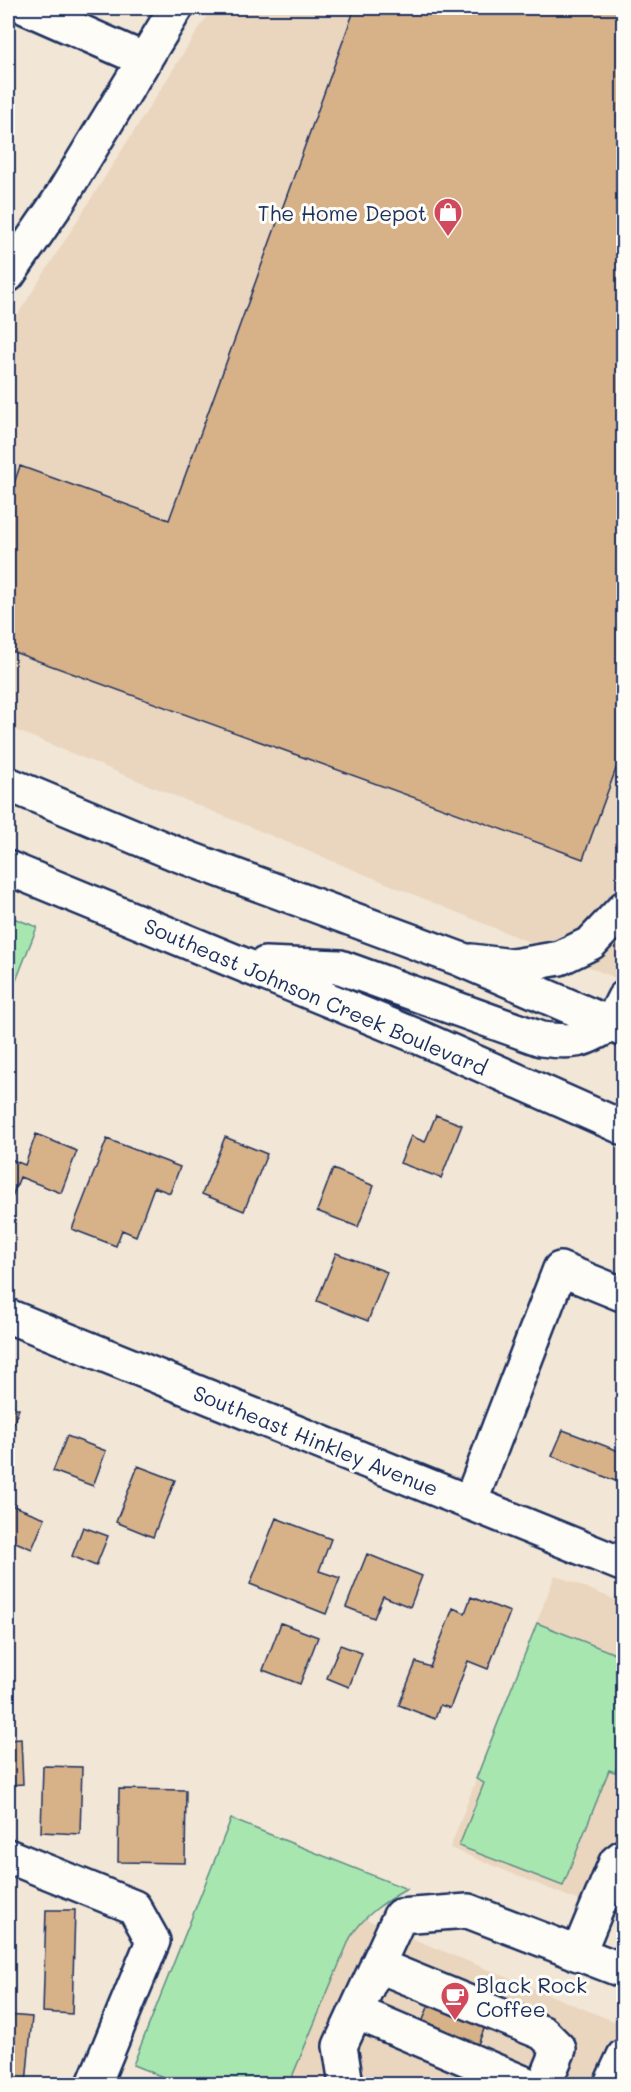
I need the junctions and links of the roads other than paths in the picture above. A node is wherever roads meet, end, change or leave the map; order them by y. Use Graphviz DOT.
graph roads {
  1 [pos="27,8"];
  2 [pos="176,8"];
  3 [pos="145,60"];
  4 [pos="8,275"];
  5 [pos="8,784"];
  6 [pos="8,868"];
  7 [pos="624,908"];
  8 [pos="460,959"];
  9 [pos="242,963"];
  10 [pos="619,1018"];
  11 [pos="624,1128"];
  12 [pos="624,1295"];
  13 [pos="8,1316"];
  14 [pos="470,1503"];
  15 [pos="624,1565"];
  16 [pos="8,1856"];
  17 [pos="624,1856"];
  18 [pos="578,1954"];
  19 [pos="377,1965"];
  20 [pos="624,1971"];
  21 [pos="356,2012"];
  22 [pos="624,2056"];
  23 [pos="94,2085"];
  24 [pos="346,2085"];
  25 [pos="526,2085"];
  26 [pos="541,2085"];
  27 [pos="611,2085"];
  1 -- 3 [label="main road"];
  2 -- 3 [label="main road"];
  3 -- 4 [label="main road"];
  5 -- 8 [label="main road"];
  6 -- 9 [label="main road, Southeast Johnson Creek Boulevard"];
  7 -- 8 [label="main road"];
  8 -- 10 [label="main road"];
  9 -- 10 [label="main road"];
  9 -- 11 [label="main road, Southeast Johnson Creek Boulevard"];
  12 -- 14 [label="main road"];
  13 -- 14 [label="main road, Southeast Hinkley Avenue"];
  14 -- 15 [label="main road, Southeast Hinkley Avenue"];
  16 -- 23 [label="main road"];
  17 -- 18 [label="main road"];
  18 -- 19 [label="main road"];
  18 -- 20 [label="main road"];
  19 -- 21 [label="main road"];
  19 -- 26 [label="main road"];
  21 -- 24 [label="main road"];
  21 -- 25 [label="main road"];
  22 -- 27 [label="main road"];
}
